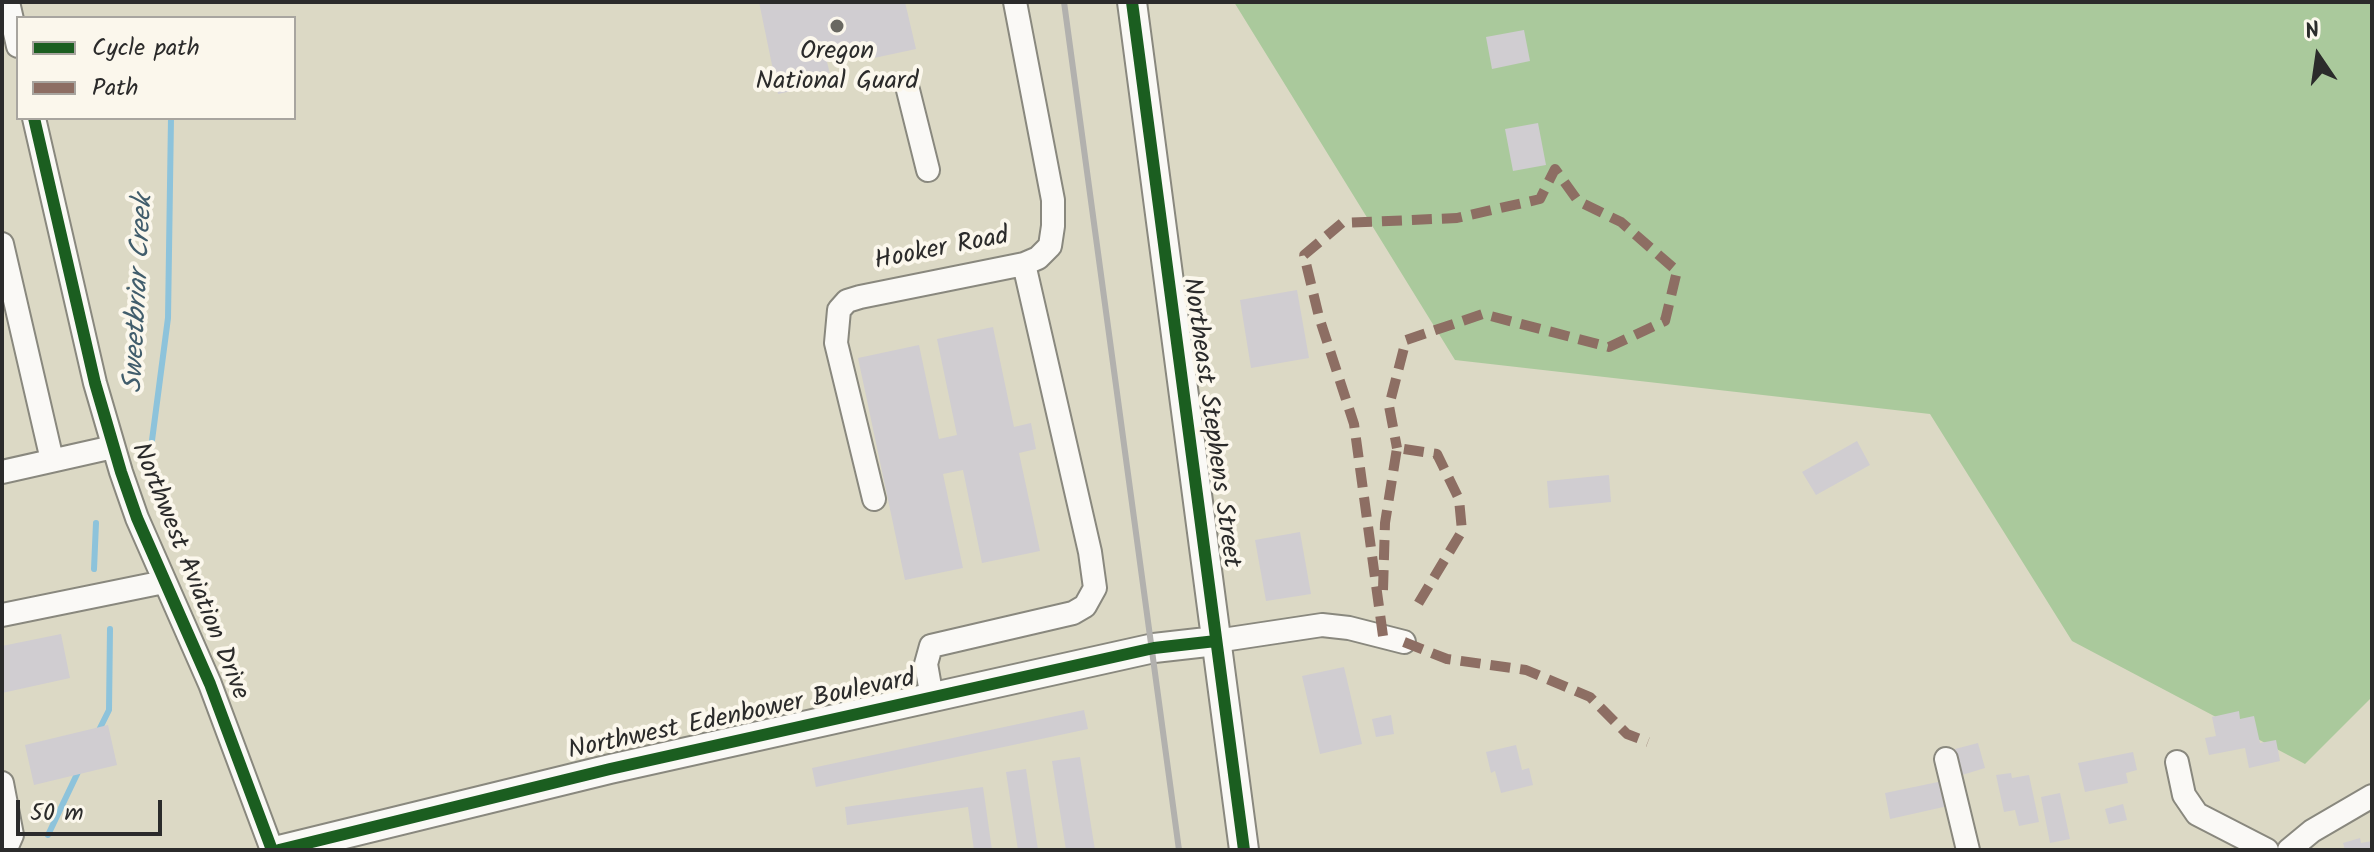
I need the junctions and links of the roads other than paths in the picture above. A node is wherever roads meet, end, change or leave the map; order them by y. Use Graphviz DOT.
graph roads {
  1 [pos="8,2"];
  2 [pos="1015,2"];
  3 [pos="1132,2"];
  4 [pos="16,37"];
  5 [pos="908,90"];
  6 [pos="34,120"];
  7 [pos="928,170"];
  8 [pos="2,244"];
  9 [pos="1024,264"];
  10 [pos="113,447"];
  11 [pos="52,460"];
  12 [pos="2,472"];
  13 [pos="874,499"];
  14 [pos="164,582"];
  15 [pos="2,615"];
  16 [pos="1216,641"];
  17 [pos="1404,642"];
  18 [pos="932,698"];
  19 [pos="1946,759"];
  20 [pos="2177,762"];
  21 [pos="2,783"];
  22 [pos="2372,796"];
  23 [pos="2,847"];
  24 [pos="272,850"];
  25 [pos="279,850"];
  26 [pos="1244,850"];
  27 [pos="1968,850"];
  28 [pos="2267,850"];
  29 [pos="2289,850"];
  1 -- 4 [label="street"];
  2 -- 9 [label="street, Hooker Road"];
  3 -- 16 [label="main road, Northeast Stephens Street"];
  5 -- 7 [label="street"];
  6 -- 10 [label="street, Northwest Aviation Drive"];
  8 -- 11 [label="street"];
  9 -- 13 [label="street, Hooker Road"];
  9 -- 18 [label="street"];
  10 -- 11 [label="street"];
  10 -- 14 [label="street, Northwest Aviation Drive"];
  11 -- 12 [label="street"];
  14 -- 15 [label="street"];
  14 -- 24 [label="street, Northwest Aviation Drive"];
  16 -- 17 [label="street"];
  16 -- 18 [label="main road, Northwest Edenbower Boulevard"];
  16 -- 26 [label="main road, Northeast Stephens Street"];
  18 -- 25 [label="main road, Northwest Edenbower Boulevard"];
  19 -- 27 [label="street"];
  20 -- 28 [label="street"];
  21 -- 23 [label="street"];
  22 -- 29 [label="street"];
}
